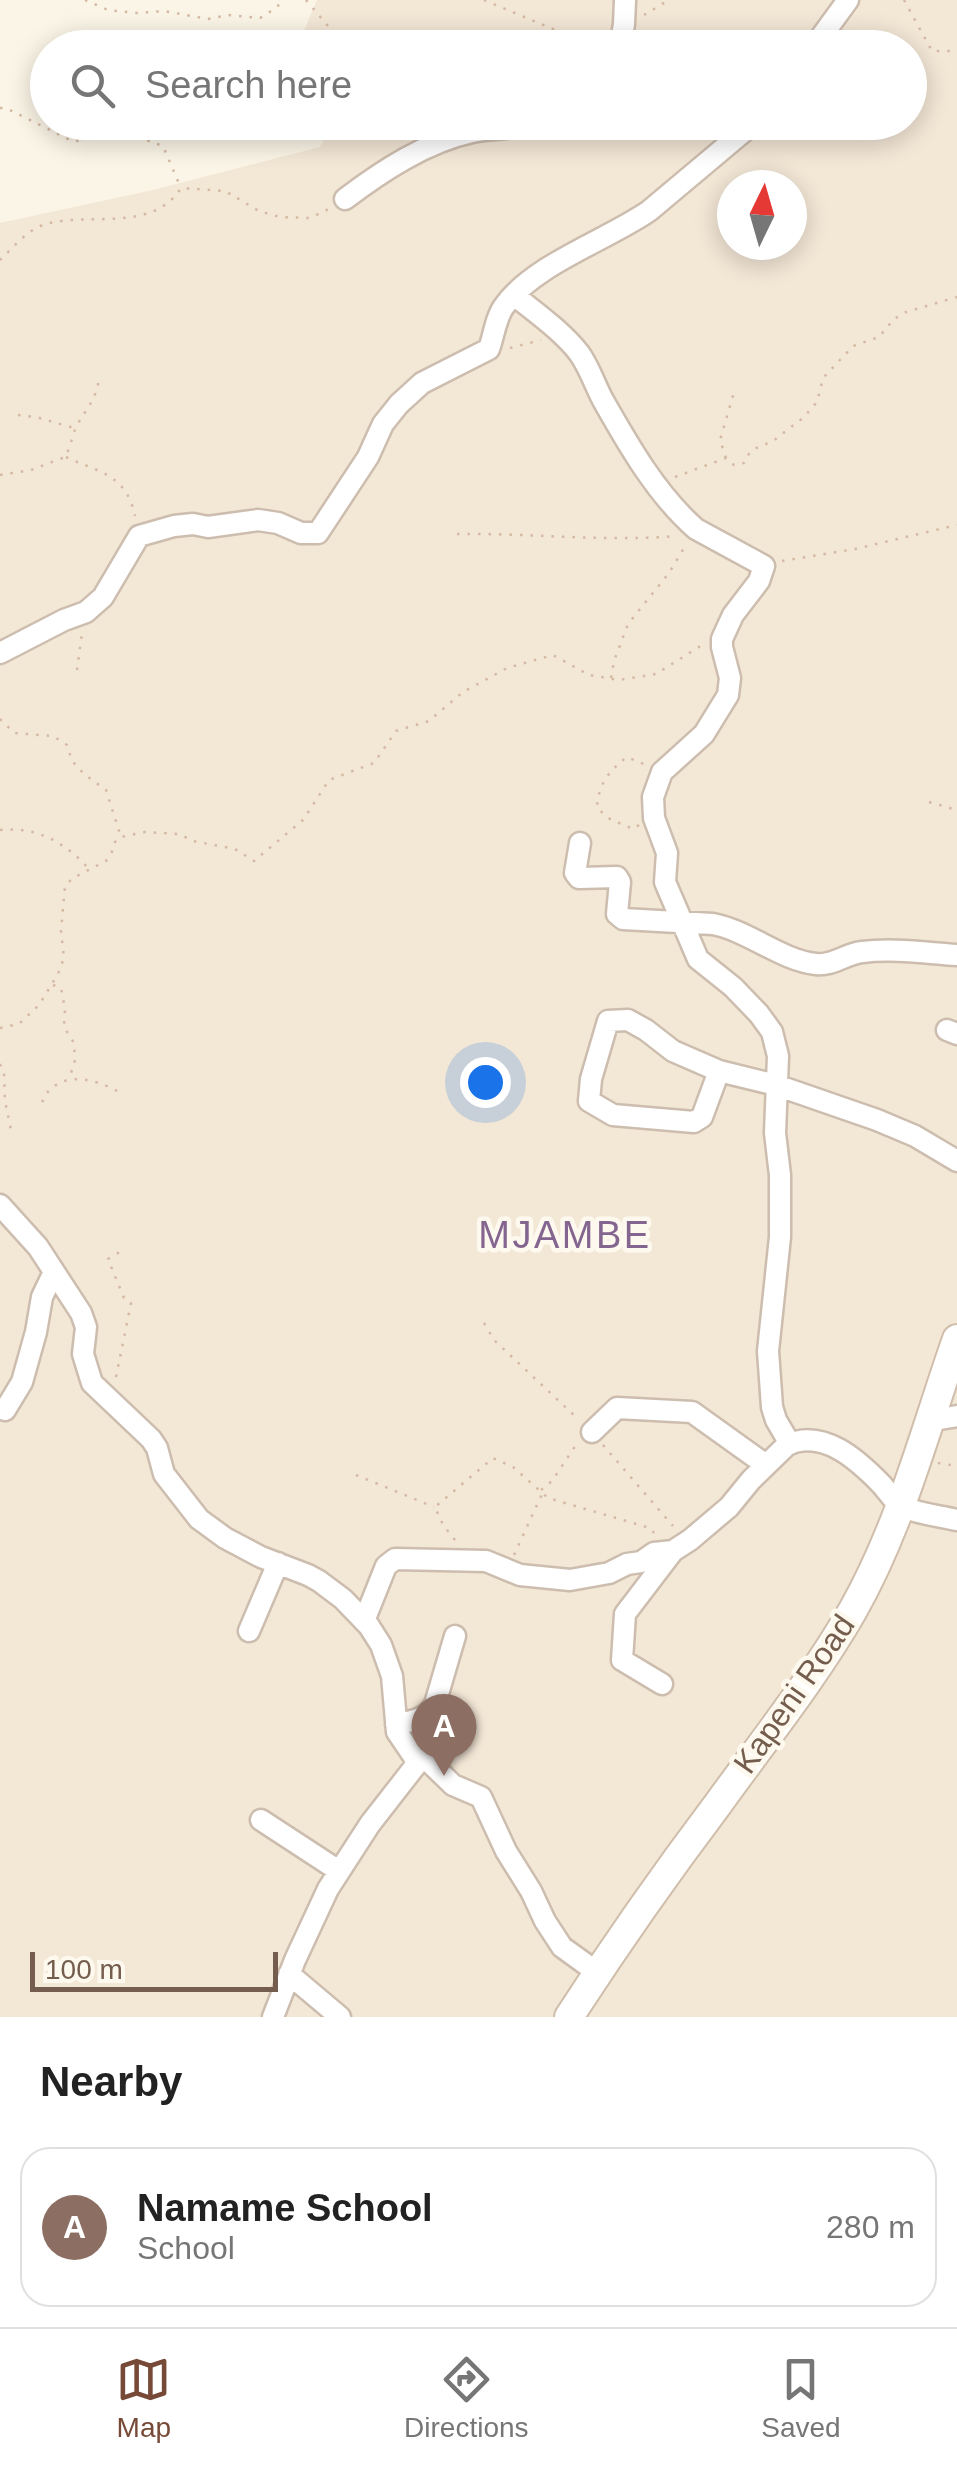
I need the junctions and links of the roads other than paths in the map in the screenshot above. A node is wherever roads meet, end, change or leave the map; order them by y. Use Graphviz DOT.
graph roads {
  1 [pos="626,0"];
  2 [pos="848,0"];
  3 [pos="622,30"];
  4 [pos="826,30"];
  5 [pos="447,140"];
  6 [pos="734,140"];
  7 [pos="345,199"];
  8 [pos="514,295"];
  9 [pos="2,648"];
  10 [pos="580,843"];
  11 [pos="682,924"];
  12 [pos="957,955"];
  13 [pos="719,1071"];
  14 [pos="776,1085"];
  15 [pos="957,1161"];
  16 [pos="0,1205"];
  17 [pos="54,1272"];
  18 [pos="957,1339"];
  19 [pos="5,1410"];
  20 [pos="957,1416"];
  21 [pos="928,1421"];
  22 [pos="590,1430"];
  23 [pos="790,1444"];
  24 [pos="766,1465"];
  25 [pos="900,1506"];
  26 [pos="957,1520"];
  27 [pos="681,1546"];
  28 [pos="278,1563"];
  29 [pos="364,1620"];
  30 [pos="248,1631"];
  31 [pos="455,1636"];
  32 [pos="662,1684"];
  33 [pos="396,1724"];
  34 [pos="408,1749"];
  35 [pos="261,1820"];
  36 [pos="339,1872"];
  37 [pos="598,1972"];
  38 [pos="289,1974"];
  39 [pos="272,2017"];
  40 [pos="340,2017"];
  41 [pos="570,2017"];
  1 -- 3 [label="street"];
  2 -- 4 [label="street"];
  5 -- 7 [label="street"];
  6 -- 8 [label="street"];
  8 -- 9 [label="street"];
  8 -- 11 [label="street"];
  10 -- 11 [label="street"];
  11 -- 12 [label="street"];
  11 -- 14 [label="street"];
  13 -- 13 [label="street"];
  13 -- 14 [label="street"];
  14 -- 15 [label="street"];
  14 -- 23 [label="street"];
  16 -- 17 [label="street"];
  17 -- 19 [label="street"];
  17 -- 28 [label="street"];
  18 -- 21 [label="main road, Kapeni Road"];
  20 -- 21 [label="street"];
  21 -- 25 [label="main road, Kapeni Road"];
  22 -- 24 [label="street"];
  23 -- 24 [label="street"];
  23 -- 25 [label="street"];
  24 -- 27 [label="street"];
  25 -- 26 [label="street"];
  25 -- 37 [label="main road, Kapeni Road"];
  27 -- 29 [label="street"];
  27 -- 32 [label="street"];
  28 -- 29 [label="street"];
  28 -- 30 [label="street"];
  29 -- 33 [label="street"];
  31 -- 33 [label="street"];
  33 -- 34 [label="street"];
  34 -- 36 [label="street"];
  34 -- 37 [label="street"];
  35 -- 36 [label="street"];
  36 -- 38 [label="street"];
  37 -- 41 [label="main road, Kapeni Road"];
  38 -- 39 [label="street"];
  38 -- 40 [label="street"];
}
